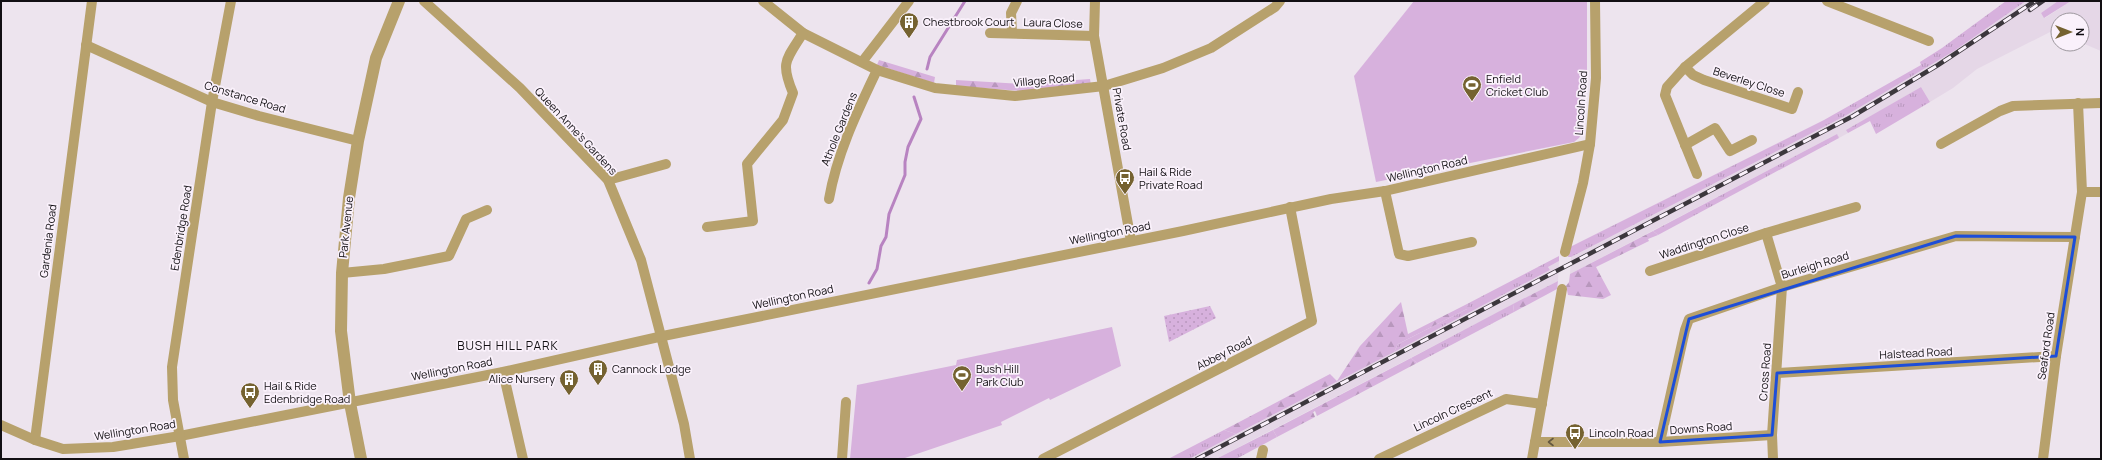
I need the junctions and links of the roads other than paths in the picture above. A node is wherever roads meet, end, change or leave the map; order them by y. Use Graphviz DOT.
graph roads {
  1 [pos="92,1"];
  2 [pos="231,1"];
  3 [pos="399,1"];
  4 [pos="424,1"];
  5 [pos="763,1"];
  6 [pos="908,1"];
  7 [pos="1017,1"];
  8 [pos="1095,1"];
  9 [pos="1280,1"];
  10 [pos="1596,1"];
  11 [pos="1765,1"];
  12 [pos="1827,1"];
  13 [pos="803,33"];
  14 [pos="1012,33"];
  15 [pos="990,34"];
  16 [pos="1094,36"];
  17 [pos="1929,41"];
  18 [pos="86,45"];
  19 [pos="862,62"];
  20 [pos="1685,67"];
  21 [pos="876,70"];
  22 [pos="1104,86"];
  23 [pos="1798,92"];
  24 [pos="212,102"];
  25 [pos="2078,103"];
  26 [pos="2101,103"];
  27 [pos="1752,140"];
  28 [pos="358,141"];
  29 [pos="1590,144"];
  30 [pos="1941,144"];
  31 [pos="1686,145"];
  32 [pos="666,164"];
  33 [pos="1697,174"];
  34 [pos="608,180"];
  35 [pos="1385,191"];
  36 [pos="2082,192"];
  37 [pos="2101,192"];
  38 [pos="829,200"];
  39 [pos="1290,207"];
  40 [pos="1856,207"];
  41 [pos="488,210"];
  42 [pos="707,226"];
  43 [pos="1766,233"];
  44 [pos="2075,237"];
  45 [pos="1131,241"];
  46 [pos="1472,242"];
  47 [pos="1565,252"];
  48 [pos="1650,271"];
  49 [pos="342,273"];
  50 [pos="1782,287"];
  51 [pos="1562,289"];
  52 [pos="662,336"];
  53 [pos="2056,356"];
  54 [pos="503,372"];
  55 [pos="1777,373"];
  56 [pos="350,403"];
  57 [pos="1542,404"];
  58 [pos="843,407"];
  59 [pos="1,425"];
  60 [pos="1772,435"];
  61 [pos="180,436"];
  62 [pos="34,440"];
  63 [pos="1535,442"];
  64 [pos="1660,442"];
  65 [pos="184,459"];
  66 [pos="361,459"];
  67 [pos="523,459"];
  68 [pos="690,459"];
  69 [pos="842,459"];
  70 [pos="1044,459"];
  71 [pos="1379,459"];
  72 [pos="1532,459"];
  73 [pos="1773,459"];
  74 [pos="2043,459"];
  1 -- 18 [label="street, Gardenia Road"];
  2 -- 24 [label="street, Edenbridge Road"];
  3 -- 28 [label="street, Park Avenue"];
  4 -- 34 [label="street, Queen Anne's Gardens"];
  5 -- 13 [label="street, Village Road"];
  6 -- 19 [label="street"];
  7 -- 14 [label="street, Laura Close"];
  8 -- 16 [label="street, Private Road"];
  9 -- 22 [label="street, Village Road"];
  10 -- 29 [label="street, Lincoln Road"];
  11 -- 20 [label="street"];
  12 -- 17 [label="street"];
  13 -- 19 [label="street, Village Road"];
  13 -- 42 [label="street"];
  14 -- 15 [label="street, Laura Close"];
  14 -- 16 [label="street, Laura Close"];
  16 -- 22 [label="street, Private Road"];
  18 -- 24 [label="street, Constance Road"];
  18 -- 62 [label="street, Gardenia Road"];
  19 -- 21 [label="street, Village Road"];
  20 -- 23 [label="street, Beverley Close"];
  20 -- 31 [label="street"];
  21 -- 22 [label="street, Village Road"];
  21 -- 38 [label="street, Athole Gardens"];
  22 -- 45 [label="street, Private Road"];
  24 -- 28 [label="street, Constance Road"];
  24 -- 61 [label="street, Edenbridge Road"];
  25 -- 26 [label="street"];
  25 -- 30 [label="street"];
  25 -- 36 [label="street, Seaford Road"];
  27 -- 31 [label="street"];
  28 -- 49 [label="street, Park Avenue"];
  29 -- 35 [label="street, Wellington Road"];
  29 -- 47 [label="street, Lincoln Road"];
  31 -- 33 [label="street"];
  32 -- 34 [label="street"];
  34 -- 52 [label="street, Queen Anne's Gardens"];
  35 -- 39 [label="street, Wellington Road"];
  35 -- 46 [label="street"];
  36 -- 37 [label="street"];
  36 -- 44 [label="street, Seaford Road"];
  39 -- 45 [label="street, Wellington Road"];
  39 -- 70 [label="street, Abbey Road"];
  40 -- 43 [label="street, Waddington Close"];
  41 -- 49 [label="street"];
  43 -- 48 [label="street, Waddington Close"];
  43 -- 50 [label="street, Waddington Close"];
  44 -- 50 [label="street, Burleigh Road"];
  44 -- 53 [label="street, Seaford Road"];
  45 -- 52 [label="street, Wellington Road"];
  49 -- 56 [label="street, Park Avenue"];
  50 -- 55 [label="street, Cross Road"];
  50 -- 64 [label="street, Burleigh Road"];
  51 -- 57 [label="street"];
  52 -- 54 [label="street, Wellington Road"];
  52 -- 68 [label="street, Queen Anne's Gardens"];
  53 -- 55 [label="street, Halstead Road"];
  53 -- 74 [label="street, Seaford Road"];
  54 -- 56 [label="street, Wellington Road"];
  54 -- 67 [label="street"];
  55 -- 60 [label="street, Cross Road"];
  56 -- 61 [label="street, Wellington Road"];
  56 -- 66 [label="street, Park Avenue"];
  57 -- 63 [label="street"];
  57 -- 71 [label="street, Lincoln Crescent"];
  58 -- 69 [label="street"];
  59 -- 62 [label="street, Wellington Road"];
  60 -- 64 [label="street, Downs Road"];
  60 -- 73 [label="street, Cross Road"];
  61 -- 62 [label="street, Wellington Road"];
  61 -- 65 [label="street, Edenbridge Road"];
  64 -- 63 [label="street, Downs Road, one-way"];
  63 -- 72 [label="street"];
}
